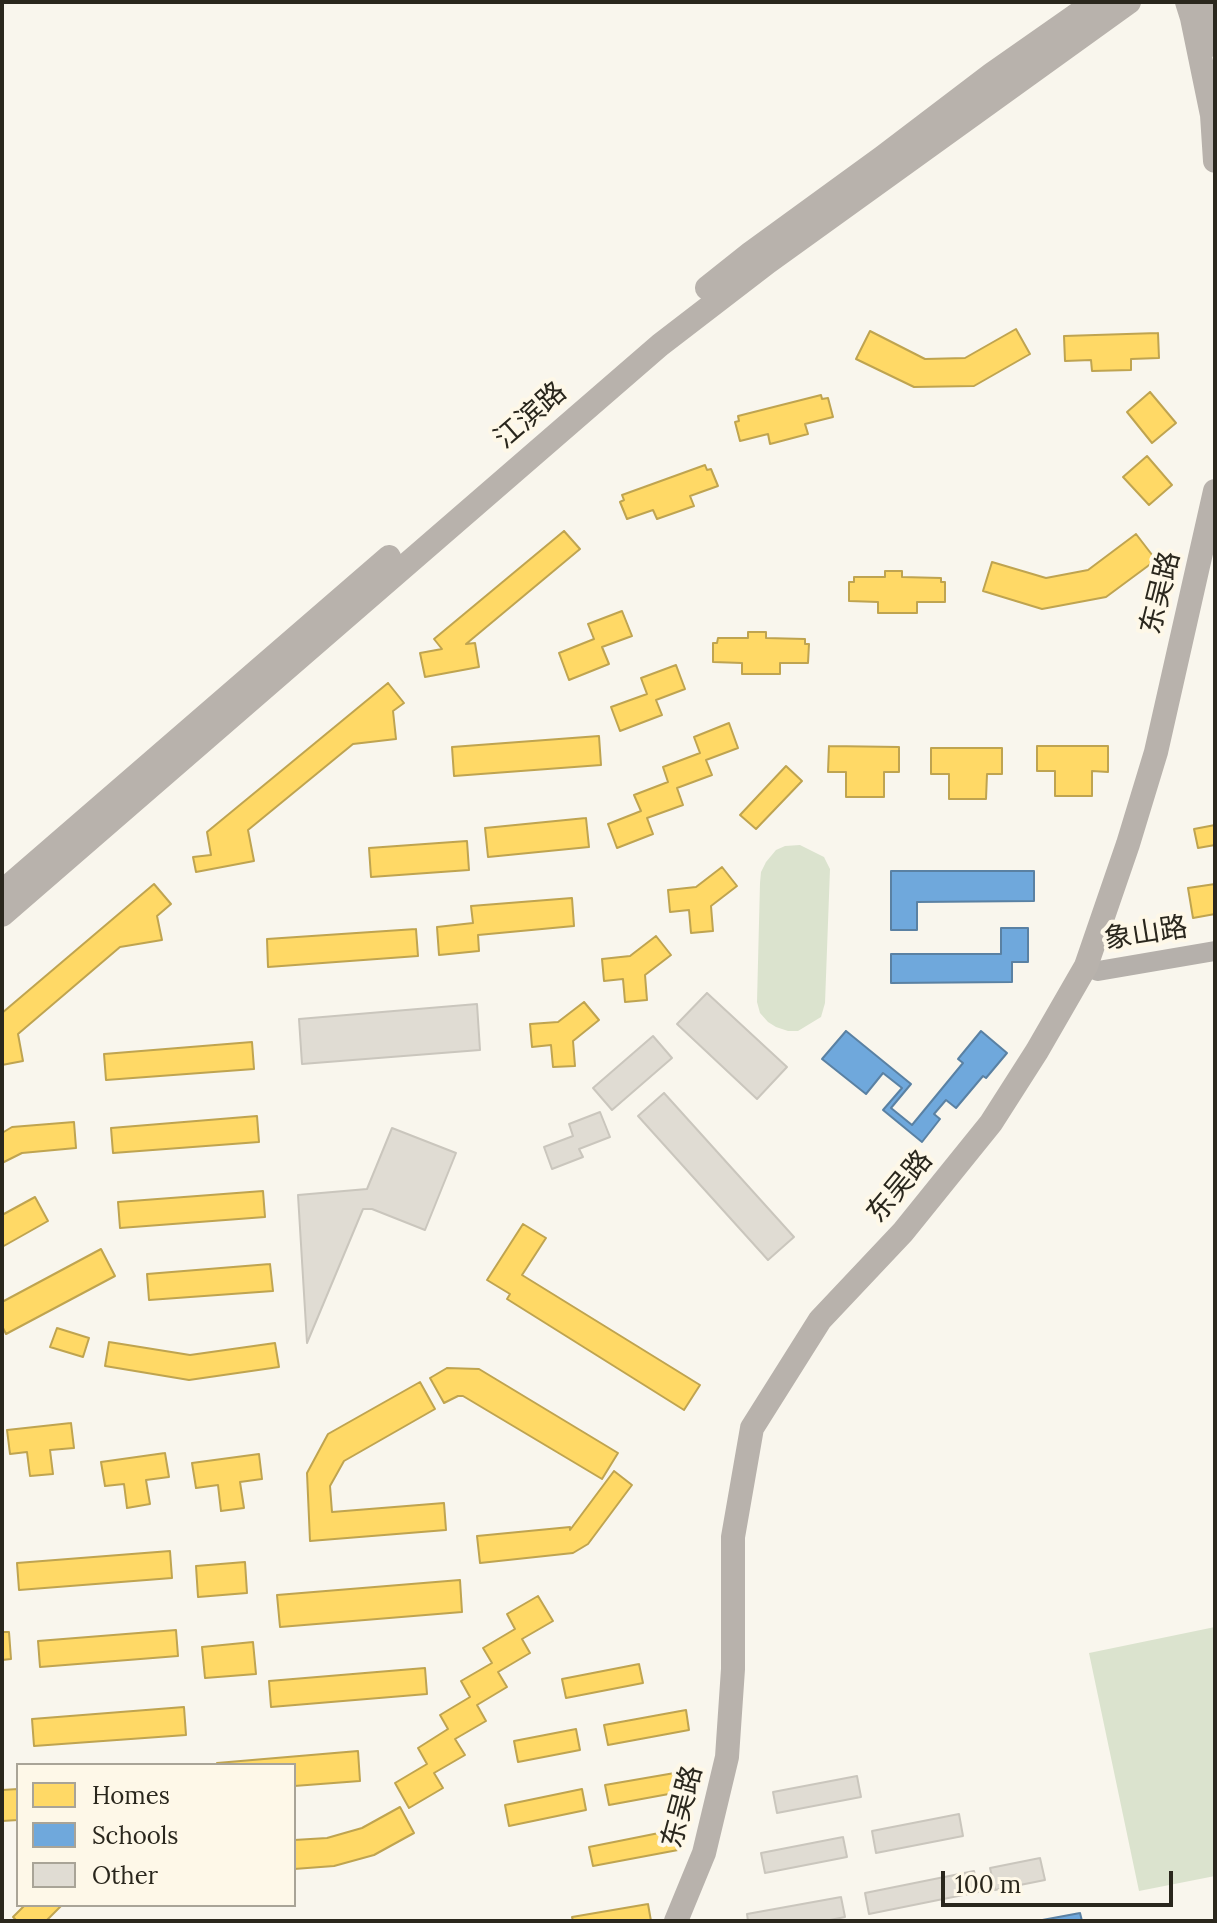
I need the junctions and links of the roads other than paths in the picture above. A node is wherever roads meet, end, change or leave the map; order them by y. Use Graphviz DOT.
graph roads {
  1 [pos="1095,2"];
  2 [pos="1129,2"];
  3 [pos="1187,2"];
  4 [pos="1204,2"];
  5 [pos="1215,45"];
  6 [pos="1215,161"];
  7 [pos="1215,491"];
  8 [pos="1215,553"];
  9 [pos="2,892"];
  10 [pos="2,915"];
  11 [pos="1215,951"];
  12 [pos="1092,969"];
  13 [pos="676,1921"];
  14 [pos="693,1921"];
  1 -- 9 [label="main road, 江滨路"];
  2 -- 10 [label="main road, 江滨路"];
  3 -- 6 [label="main road"];
  4 -- 5 [label="main road"];
  7 -- 12 [label="main road, 东吴路"];
  8 -- 12 [label="main road, 东吴路"];
  11 -- 12 [label="street, 象山路"];
  12 -- 13 [label="main road, 东吴路"];
  12 -- 14 [label="main road, 东吴路"];
}
